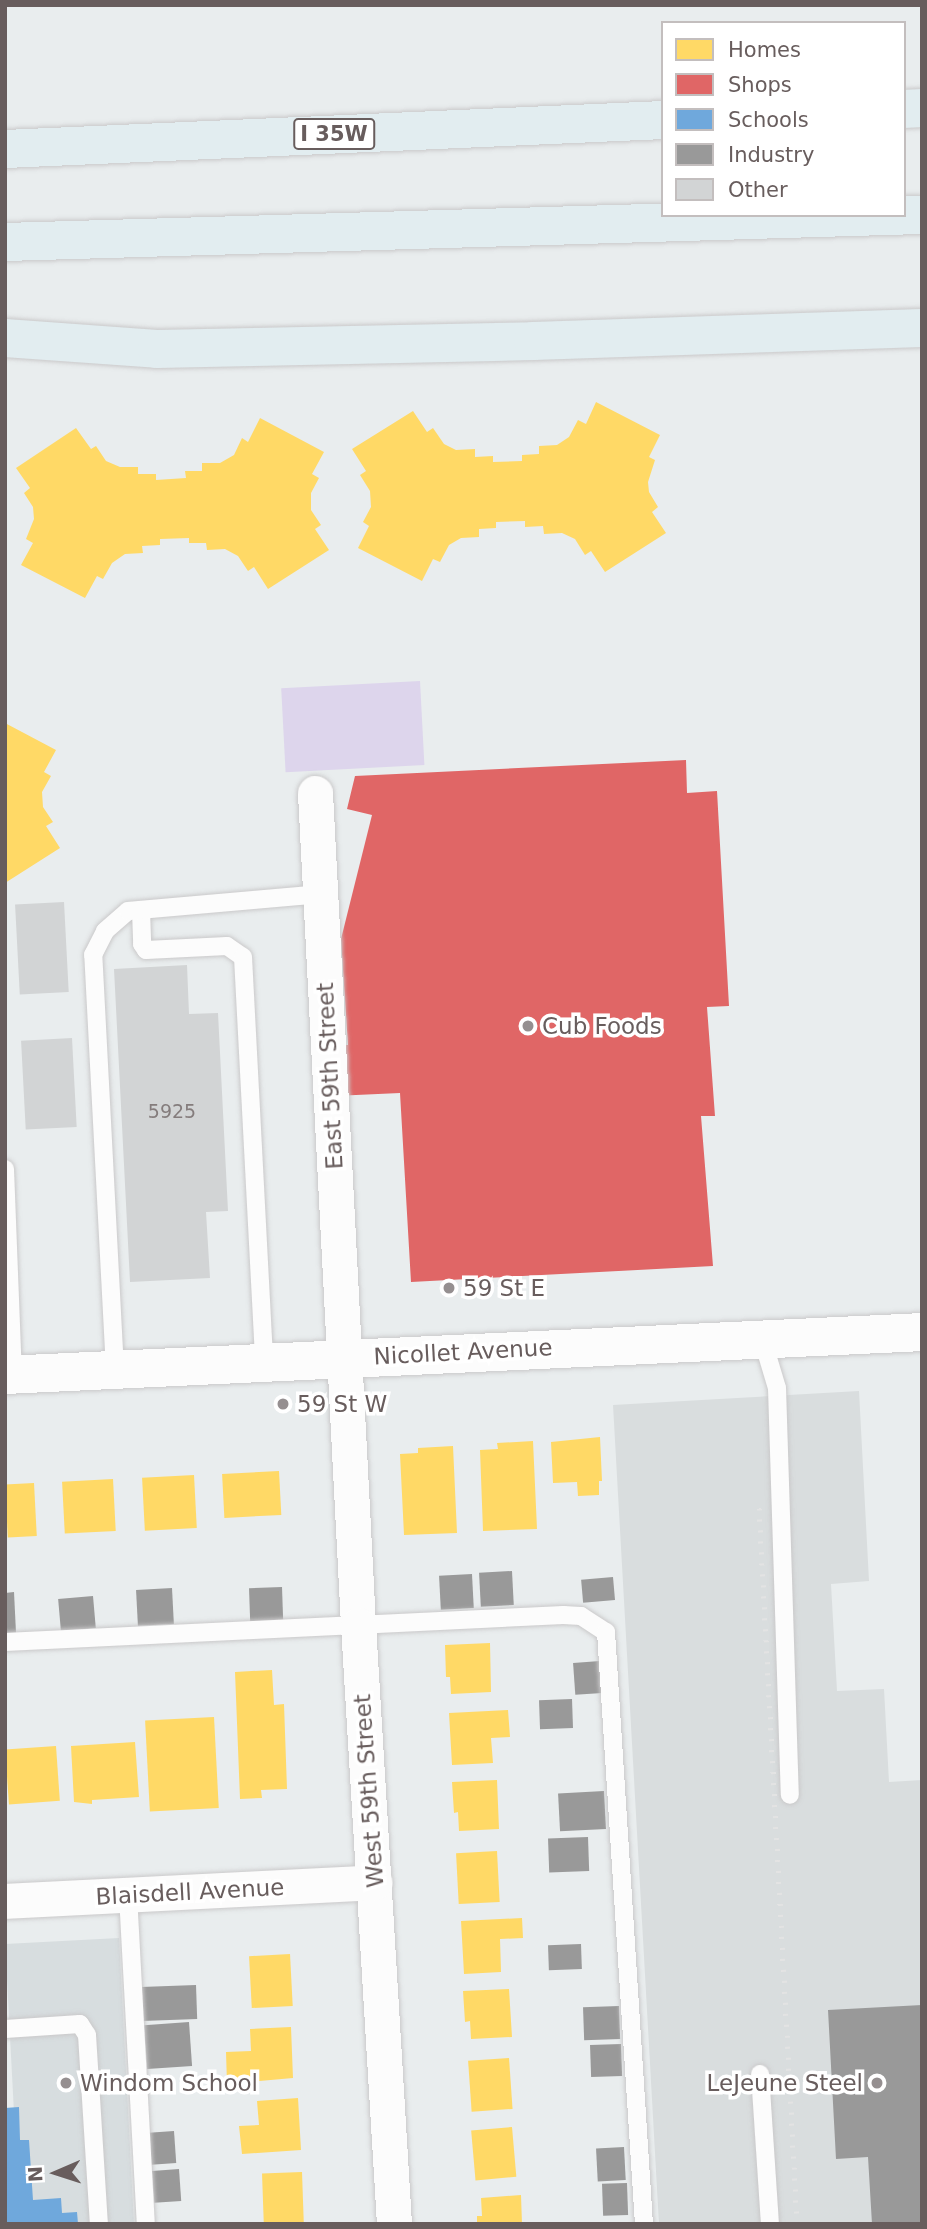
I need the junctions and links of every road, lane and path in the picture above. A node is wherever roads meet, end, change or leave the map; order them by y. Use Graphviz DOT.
graph roads {
  1 [pos="661,120"];
  2 [pos="5,149"];
  3 [pos="854,217"];
  4 [pos="5,242"];
  5 [pos="922,328"];
  6 [pos="5,338"];
  7 [pos="315,793"];
  8 [pos="321,894"];
  9 [pos="141,910"];
  10 [pos="5,1169"];
  11 [pos="922,1332"];
  12 [pos="762,1338"];
  13 [pos="344,1358"];
  14 [pos="264,1364"];
  15 [pos="115,1370"];
  16 [pos="9,1375"];
  17 [pos="358,1625"];
  18 [pos="5,1642"];
  19 [pos="790,1795"];
  20 [pos="375,1882"];
  21 [pos="128,1895"];
  22 [pos="5,1901"];
  23 [pos="5,2029"];
  24 [pos="760,2074"];
  25 [pos="99,2224"];
  26 [pos="146,2224"];
  27 [pos="394,2224"];
  28 [pos="643,2224"];
  29 [pos="770,2224"];
  1 -- 2 [label="highway, I 35W"];
  3 -- 4 [label="highway"];
  5 -- 6 [label="highway"];
  7 -- 8 [label="street, East 59th Street"];
  8 -- 9 [label="lane"];
  8 -- 13 [label="street, East 59th Street"];
  9 -- 14 [label="lane"];
  9 -- 15 [label="lane"];
  10 -- 16 [label="lane"];
  11 -- 12 [label="main road, Nicollet Avenue"];
  12 -- 13 [label="main road, Nicollet Avenue"];
  12 -- 19 [label="lane"];
  13 -- 14 [label="main road, Nicollet Avenue"];
  13 -- 17 [label="street, West 59th Street"];
  14 -- 15 [label="main road, Nicollet Avenue"];
  15 -- 16 [label="main road, Nicollet Avenue"];
  17 -- 18 [label="lane"];
  17 -- 20 [label="street, West 59th Street"];
  17 -- 28 [label="lane"];
  20 -- 21 [label="street, Blaisdell Avenue"];
  20 -- 27 [label="street, West 59th Street"];
  21 -- 22 [label="street, Blaisdell Avenue"];
  21 -- 26 [label="lane"];
  23 -- 25 [label="lane"];
  24 -- 29 [label="lane"];
}
